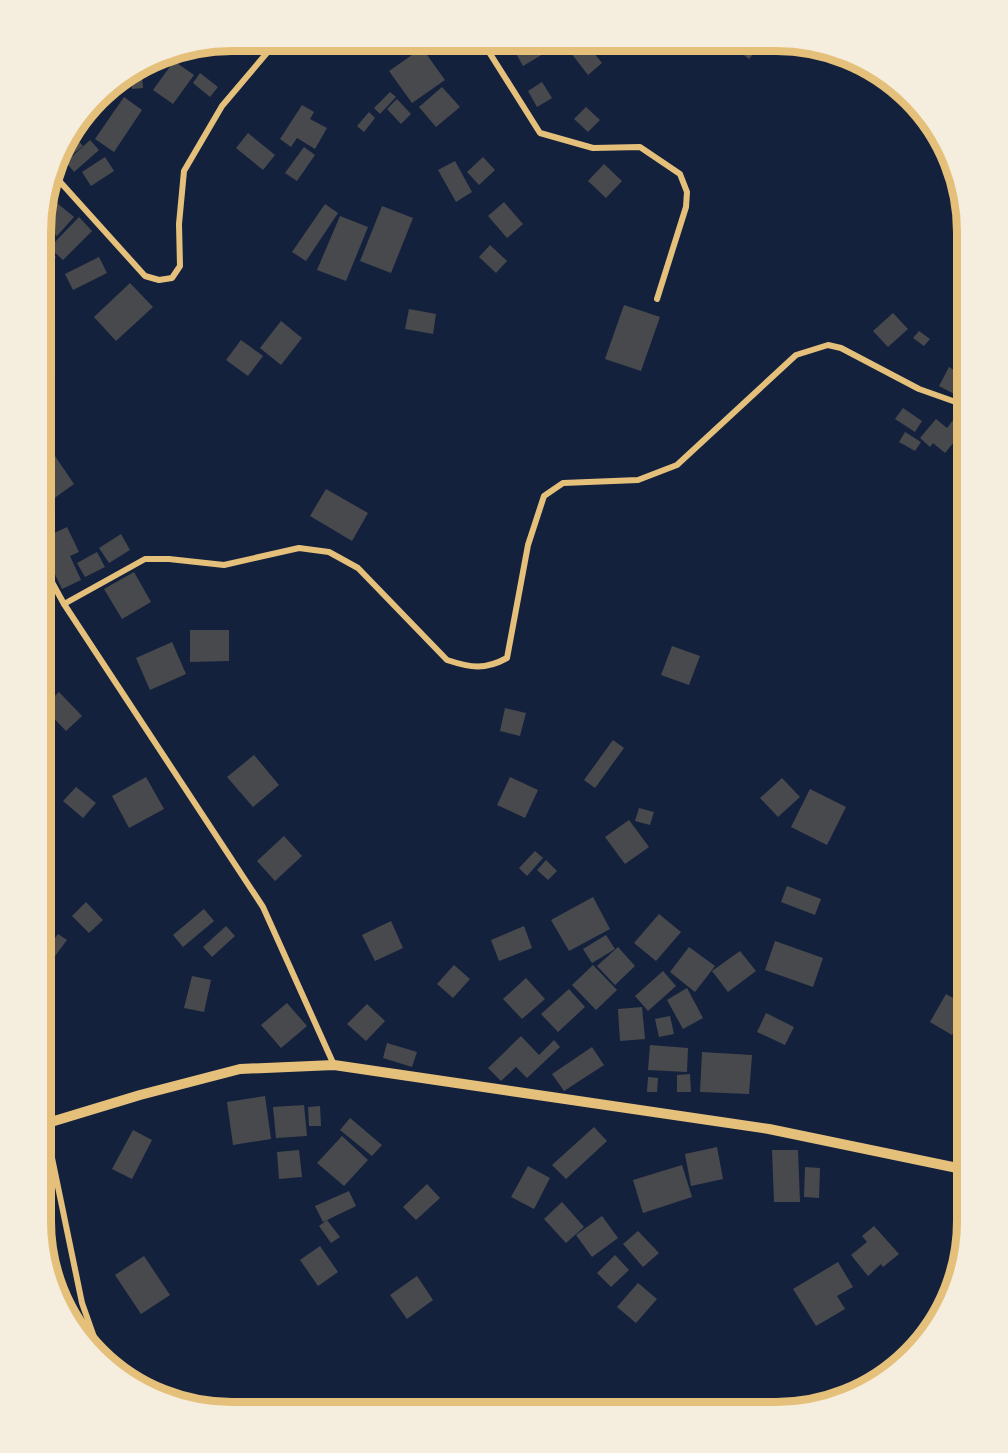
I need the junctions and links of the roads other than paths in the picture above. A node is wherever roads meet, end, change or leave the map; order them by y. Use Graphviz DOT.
graph roads {
  1 [pos="269,51"];
  2 [pos="488,51"];
  3 [pos="59,180"];
  4 [pos="657,299"];
  5 [pos="957,402"];
  6 [pos="51,580"];
  7 [pos="64,604"];
  8 [pos="334,1065"];
  9 [pos="51,1123"];
  10 [pos="51,1162"];
  11 [pos="957,1168"];
  12 [pos="94,1337"];
  1 -- 3 [label="street"];
  2 -- 4 [label="street"];
  5 -- 7 [label="street"];
  6 -- 7 [label="street"];
  7 -- 8 [label="street"];
  8 -- 9 [label="street"];
  8 -- 11 [label="street"];
  10 -- 12 [label="street"];
}
